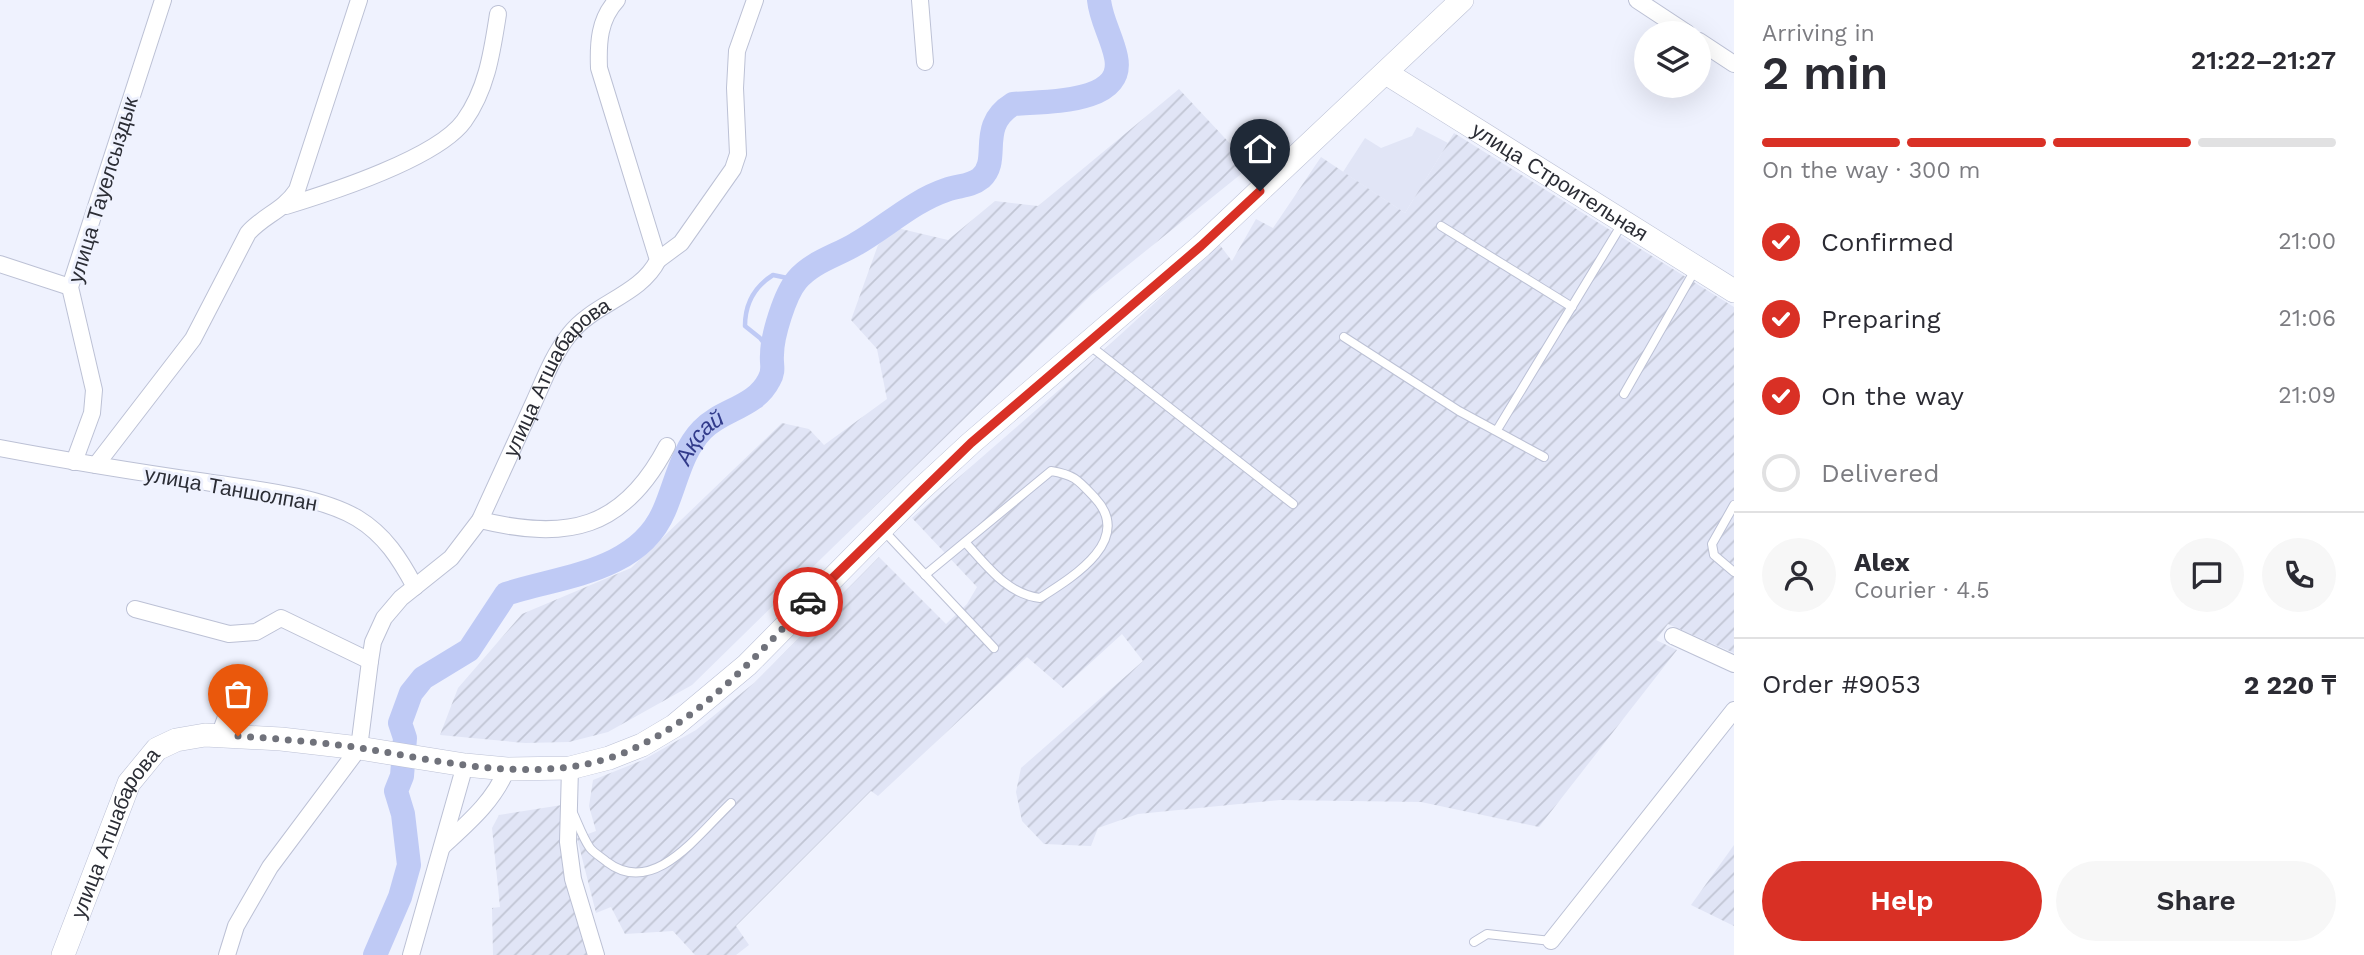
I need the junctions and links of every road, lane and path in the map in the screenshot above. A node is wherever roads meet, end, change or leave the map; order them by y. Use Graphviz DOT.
graph roads {
  1 [pos="163,0"];
  2 [pos="359,0"];
  3 [pos="617,0"];
  4 [pos="755,0"];
  5 [pos="920,0"];
  6 [pos="1462,0"];
  7 [pos="1637,0"];
  8 [pos="498,14"];
  9 [pos="1669,21"];
  10 [pos="1711,49"];
  11 [pos="925,62"];
  12 [pos="1734,64"];
  13 [pos="1386,74"];
  14 [pos="286,206"];
  15 [pos="1624,222"];
  16 [pos="1441,226"];
  17 [pos="658,260"];
  18 [pos="0,264"];
  19 [pos="1697,268"];
  20 [pos="70,287"];
  21 [pos="1734,291"];
  22 [pos="1572,307"];
  23 [pos="1344,337"];
  24 [pos="1087,343"];
  25 [pos="1624,394"];
  26 [pos="1497,430"];
  27 [pos="667,446"];
  28 [pos="0,448"];
  29 [pos="1544,457"];
  30 [pos="74,463"];
  31 [pos="96,465"];
  32 [pos="1293,504"];
  33 [pos="1734,505"];
  34 [pos="480,520"];
  35 [pos="882,529"];
  36 [pos="965,542"];
  37 [pos="1734,572"];
  38 [pos="925,575"];
  39 [pos="415,587"];
  40 [pos="135,609"];
  41 [pos="1673,636"];
  42 [pos="994,648"];
  43 [pos="370,661"];
  44 [pos="1734,664"];
  45 [pos="240,679"];
  46 [pos="1734,710"];
  47 [pos="219,736"];
  48 [pos="359,748"];
  49 [pos="465,765"];
  50 [pos="570,768"];
  51 [pos="507,769"];
  52 [pos="731,803"];
  53 [pos="570,808"];
  54 [pos="443,846"];
  55 [pos="1551,941"];
  56 [pos="1474,942"];
  57 [pos="63,955"];
  58 [pos="227,955"];
  59 [pos="411,955"];
  60 [pos="596,955"];
  1 -- 20 [label="street, улица Тауелсыздык"];
  2 -- 14 [label="street"];
  3 -- 17 [label="street"];
  4 -- 17 [label="street, улица Атшабарова"];
  5 -- 11 [label="street"];
  6 -- 13 [label="main road, улица Атшабарова"];
  7 -- 9 [label="street"];
  8 -- 14 [label="street"];
  10 -- 12 [label="street"];
  13 -- 15 [label="main road, улица Строительная"];
  13 -- 24 [label="main road, улица Атшабарова"];
  14 -- 31 [label="street"];
  15 -- 19 [label="main road, улица Строительная"];
  15 -- 22 [label="lane"];
  16 -- 22 [label="lane"];
  17 -- 34 [label="street, улица Атшабарова"];
  18 -- 20 [label="street"];
  19 -- 21 [label="main road, улица Строительная"];
  19 -- 25 [label="lane"];
  20 -- 30 [label="street, улица Тауелсыздык"];
  22 -- 26 [label="lane"];
  23 -- 26 [label="lane"];
  24 -- 32 [label="lane"];
  24 -- 35 [label="main road, улица Атшабарова"];
  26 -- 29 [label="lane"];
  27 -- 34 [label="street"];
  28 -- 30 [label="street, улица Таншолпан"];
  30 -- 31 [label="street, улица Таншолпан"];
  31 -- 39 [label="street, улица Таншолпан"];
  33 -- 37 [label="lane"];
  34 -- 39 [label="street, улица Атшабарова"];
  35 -- 38 [label="lane"];
  35 -- 50 [label="main road, улица Атшабарова"];
  36 -- 36 [label="lane"];
  36 -- 38 [label="lane"];
  38 -- 42 [label="lane"];
  39 -- 43 [label="street, улица Атшабарова"];
  40 -- 43 [label="street"];
  41 -- 44 [label="street"];
  43 -- 48 [label="street, улица Атшабарова"];
  45 -- 47 [label="street"];
  46 -- 55 [label="street"];
  47 -- 48 [label="main road, улица Атшабарова"];
  47 -- 57 [label="main road, улица Атшабарова"];
  48 -- 49 [label="main road, улица Атшабарова"];
  48 -- 58 [label="street"];
  49 -- 51 [label="main road, улица Атшабарова"];
  49 -- 54 [label="street"];
  50 -- 51 [label="main road, улица Атшабарова"];
  50 -- 53 [label="street"];
  51 -- 54 [label="street"];
  52 -- 53 [label="lane"];
  53 -- 60 [label="street"];
  54 -- 59 [label="street"];
  55 -- 56 [label="lane"];
}
